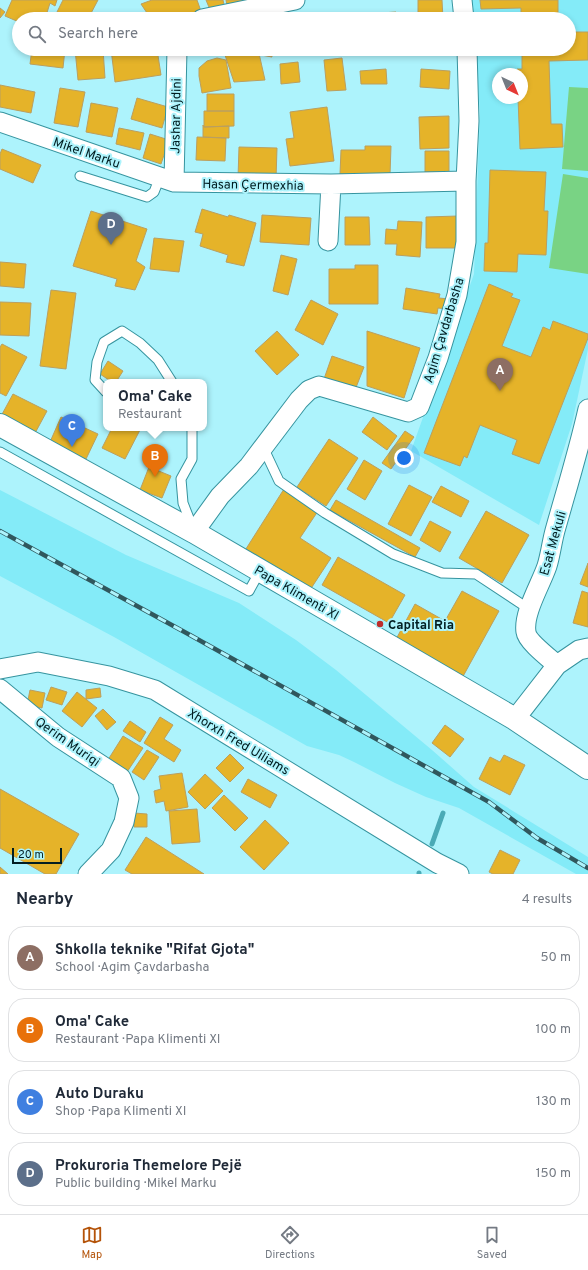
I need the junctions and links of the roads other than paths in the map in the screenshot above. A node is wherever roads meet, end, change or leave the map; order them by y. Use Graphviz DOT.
graph roads {
  1 [pos="295,0"];
  2 [pos="462,0"];
  3 [pos="236,12"];
  4 [pos="463,12"];
  5 [pos="176,56"];
  6 [pos="467,56"];
  7 [pos="0,122"];
  8 [pos="80,176"];
  9 [pos="167,180"];
  10 [pos="466,181"];
  11 [pos="331,184"];
  12 [pos="328,241"];
  13 [pos="170,379"];
  14 [pos="103,389"];
  15 [pos="588,409"];
  16 [pos="0,425"];
  17 [pos="192,431"];
  18 [pos="263,447"];
  19 [pos="0,452"];
  20 [pos="194,532"];
  21 [pos="260,571"];
  22 [pos="529,610"];
  23 [pos="588,648"];
  24 [pos="556,665"];
  25 [pos="0,669"];
  26 [pos="0,689"];
  27 [pos="515,720"];
  28 [pos="588,768"];
  29 [pos="91,873"];
  30 [pos="459,874"];
  1 -- 3 [label="street"];
  2 -- 4 [label="street"];
  5 -- 9 [label="street, Jashar Ajdini"];
  6 -- 10 [label="street, Agim Çavdarbasha"];
  7 -- 9 [label="street, Mikel Marku"];
  8 -- 9 [label="lane"];
  9 -- 11 [label="street, Hasan Çermexhia"];
  10 -- 11 [label="street, Hasan Çermexhia"];
  10 -- 18 [label="street, Agim Çavdarbasha"];
  11 -- 12 [label="street"];
  13 -- 14 [label="lane"];
  15 -- 22 [label="street, Esat Mekuli"];
  16 -- 20 [label="street, Papa Klimenti XI"];
  17 -- 20 [label="lane"];
  18 -- 20 [label="street, Agim Çavdarbasha"];
  18 -- 22 [label="lane"];
  19 -- 21 [label="lane"];
  20 -- 21 [label="street, Papa Klimenti XI"];
  21 -- 27 [label="street, Papa Klimenti XI"];
  22 -- 24 [label="street, Esat Mekuli"];
  23 -- 24 [label="street"];
  24 -- 27 [label="street"];
  25 -- 30 [label="street, Xhorxh Fred Uiliams"];
  26 -- 29 [label="street, Qerim Muriqi"];
  27 -- 28 [label="street, Papa Klimenti XI"];
}
